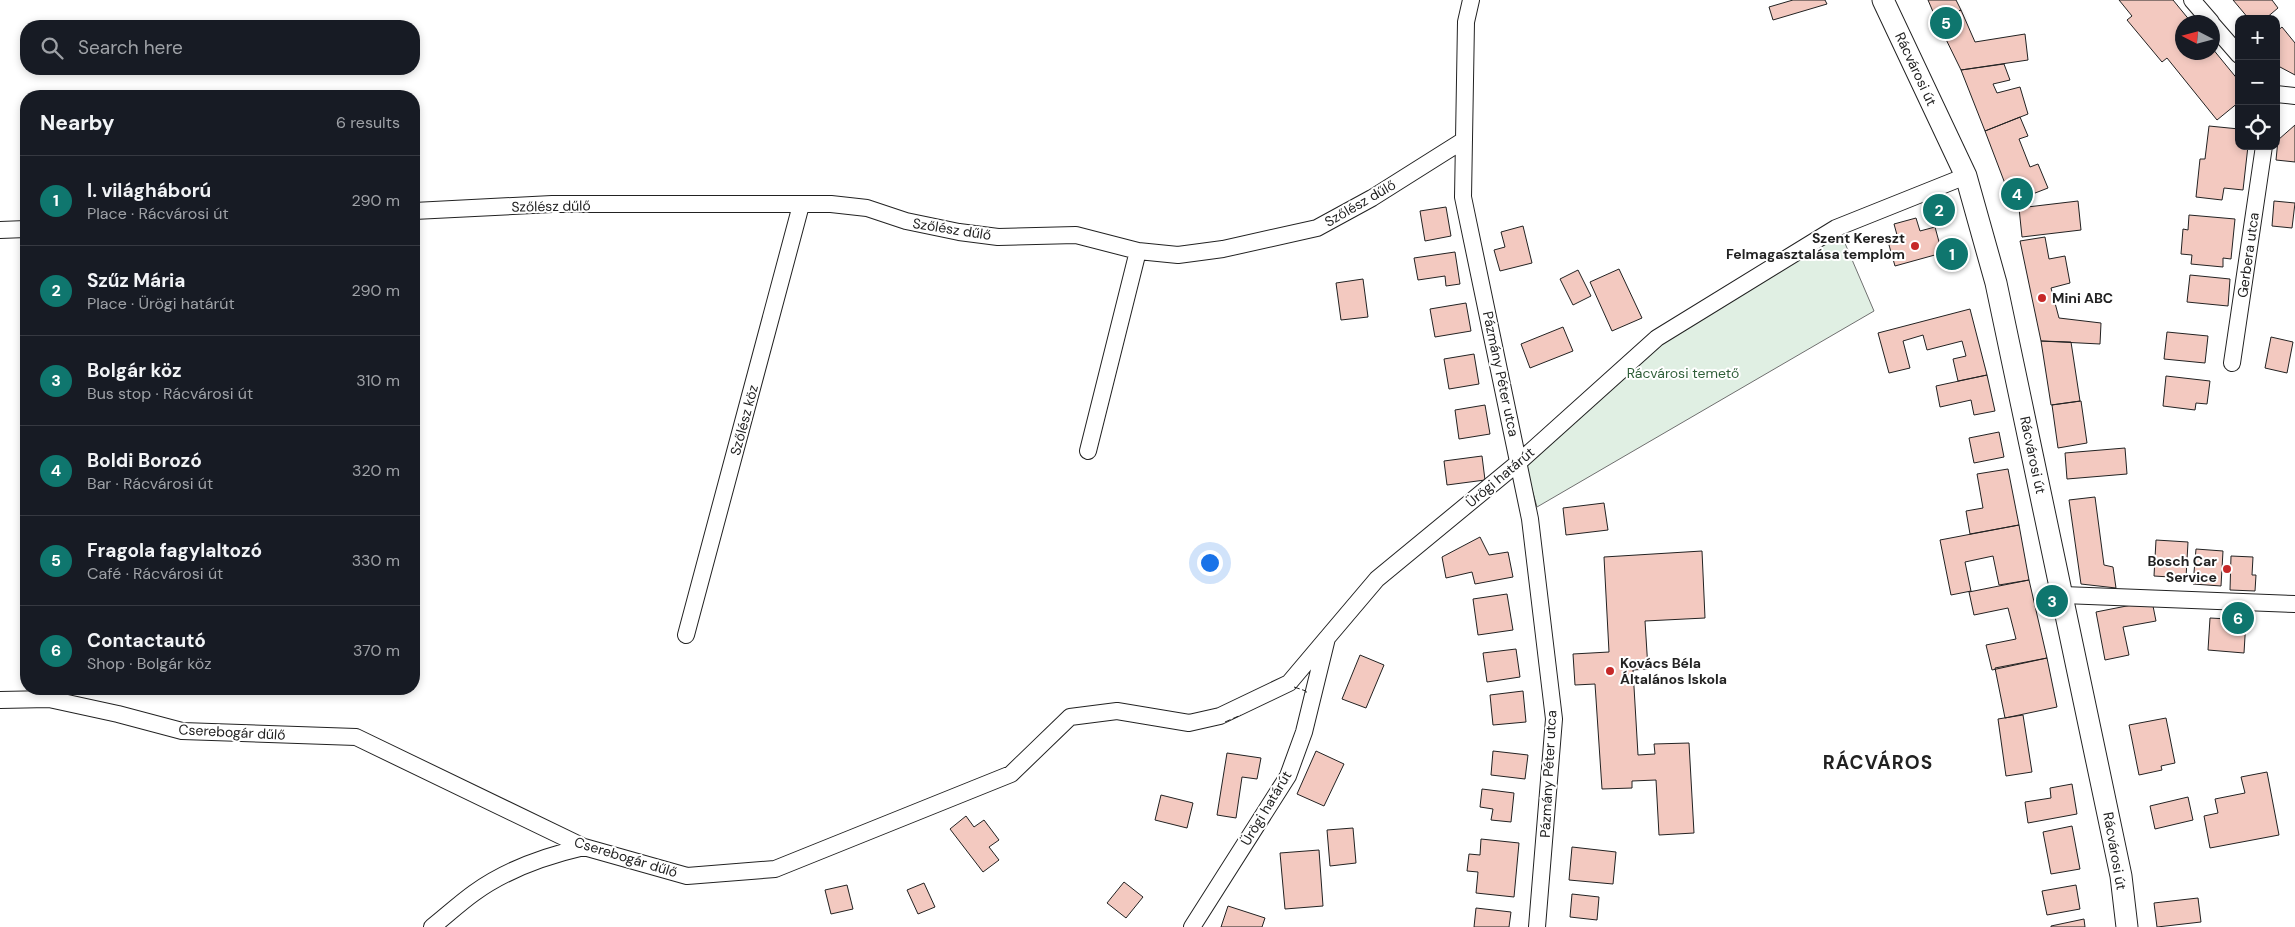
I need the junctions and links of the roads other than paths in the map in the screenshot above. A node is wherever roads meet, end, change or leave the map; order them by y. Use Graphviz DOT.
graph roads {
  1 [pos="1471,0"];
  2 [pos="1883,0"];
  3 [pos="2192,0"];
  4 [pos="2205,15"];
  5 [pos="2220,32"];
  6 [pos="2235,50"];
  7 [pos="2280,94"];
  8 [pos="2295,96"];
  9 [pos="1464,140"];
  10 [pos="2263,150"];
  11 [pos="1966,176"];
  12 [pos="801,205"];
  13 [pos="420,211"];
  14 [pos="20,229"];
  15 [pos="0,230"];
  16 [pos="1138,251"];
  17 [pos="2232,363"];
  18 [pos="1088,451"];
  19 [pos="1520,462"];
  20 [pos="2063,595"];
  21 [pos="2295,604"];
  22 [pos="686,635"];
  23 [pos="1327,638"];
  24 [pos="0,700"];
  25 [pos="584,847"];
  26 [pos="432,927"];
  27 [pos="1192,927"];
  28 [pos="1537,927"];
  29 [pos="2127,927"];
  1 -- 9 [label="street, Pázmány Péter utca"];
  2 -- 11 [label="street, Rácvárosi út"];
  3 -- 4 [label="street"];
  5 -- 6 [label="street"];
  7 -- 8 [label="street"];
  9 -- 16 [label="street, Szőlész dűlő"];
  9 -- 19 [label="street, Pázmány Péter utca"];
  10 -- 17 [label="street, Gerbera utca"];
  11 -- 19 [label="street, Ürögi határút"];
  11 -- 20 [label="street, Rácvárosi út"];
  12 -- 13 [label="street, Szőlész dűlő"];
  12 -- 16 [label="street, Szőlész dűlő"];
  12 -- 22 [label="street, Szőlész köz"];
  14 -- 15 [label="street"];
  16 -- 18 [label="street"];
  19 -- 23 [label="street, Ürögi határút"];
  19 -- 28 [label="street, Pázmány Péter utca"];
  20 -- 21 [label="street"];
  20 -- 29 [label="street, Rácvárosi út"];
  23 -- 25 [label="street, Cserebogár dűlő"];
  23 -- 27 [label="street, Ürögi határút"];
  24 -- 25 [label="street, Cserebogár dűlő"];
  25 -- 26 [label="street"];
}
